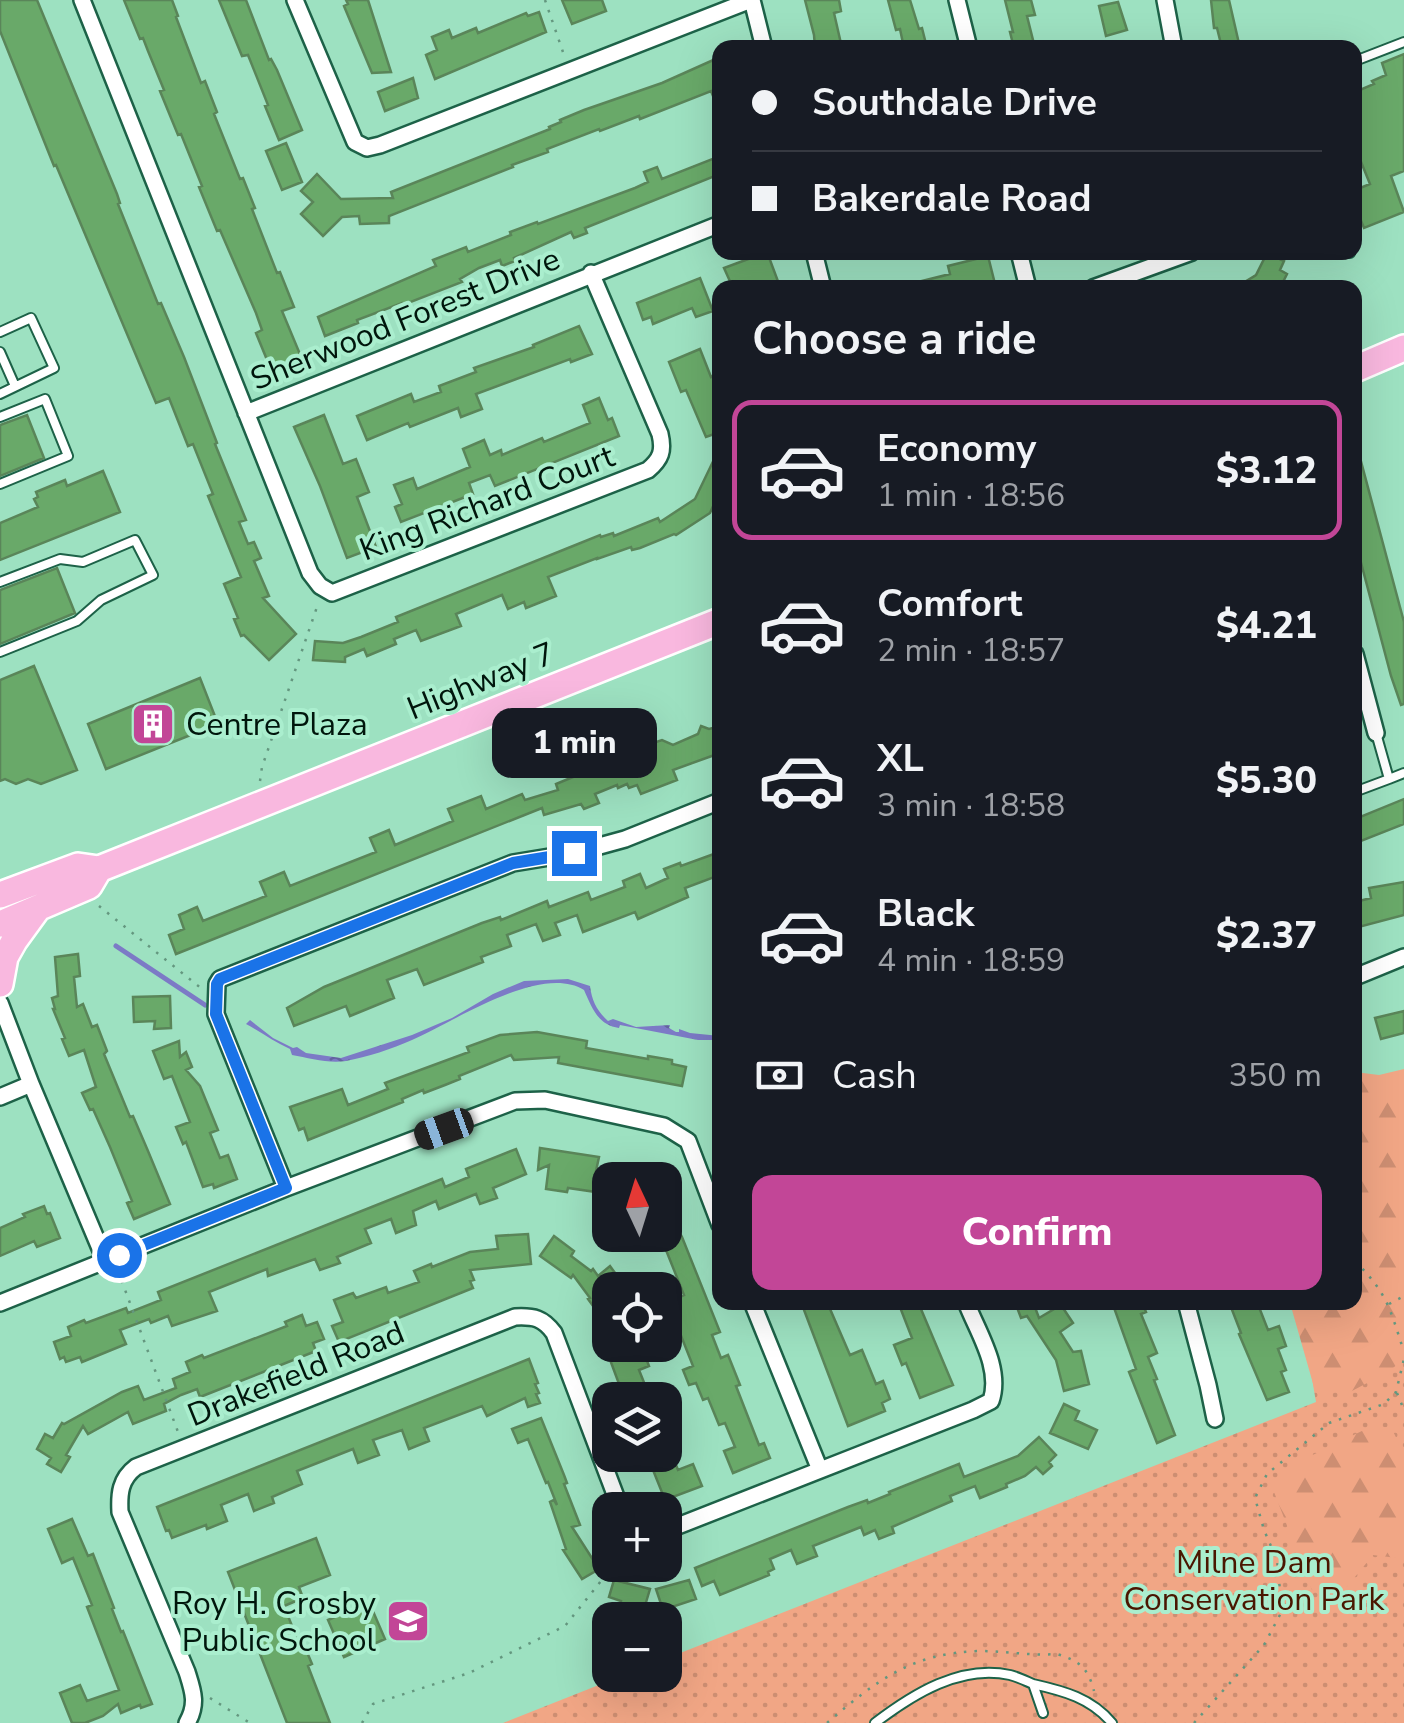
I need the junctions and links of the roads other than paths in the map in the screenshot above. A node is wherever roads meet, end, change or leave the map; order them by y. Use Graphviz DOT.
graph roads {
  1 [pos="82,0"];
  2 [pos="295,0"];
  3 [pos="752,0"];
  4 [pos="957,0"];
  5 [pos="1164,0"];
  6 [pos="762,40"];
  7 [pos="967,40"];
  8 [pos="1172,40"];
  9 [pos="1404,42"];
  10 [pos="1362,58"];
  11 [pos="712,227"];
  12 [pos="1170,260"];
  13 [pos="591,274"];
  14 [pos="1115,280"];
  15 [pos="0,332"];
  16 [pos="1404,348"];
  17 [pos="0,352"];
  18 [pos="1362,366"];
  19 [pos="16,386"];
  20 [pos="0,394"];
  21 [pos="246,413"];
  22 [pos="0,417"];
  23 [pos="0,484"];
  24 [pos="0,582"];
  25 [pos="712,624"];
  26 [pos="0,652"];
  27 [pos="1362,680"];
  28 [pos="1376,733"];
  29 [pos="1404,773"];
  30 [pos="1389,779"];
  31 [pos="1362,789"];
  32 [pos="712,804"];
  33 [pos="99,869"];
  34 [pos="0,895"];
  35 [pos="38,908"];
  36 [pos="0,924"];
  37 [pos="1404,956"];
  38 [pos="1362,974"];
  39 [pos="0,984"];
  40 [pos="0,1003"];
  41 [pos="31,1084"];
  42 [pos="0,1097"];
  43 [pos="286,1188"];
  44 [pos="712,1204"];
  45 [pos="105,1260"];
  46 [pos="0,1303"];
  47 [pos="755,1310"];
  48 [pos="969,1310"];
  49 [pos="1188,1310"];
  50 [pos="1214,1419"];
  51 [pos="820,1470"];
  52 [pos="614,1492"];
  53 [pos="682,1524"];
  54 [pos="1033,1684"];
  55 [pos="1043,1713"];
  56 [pos="188,1723"];
  57 [pos="876,1723"];
  58 [pos="1112,1723"];
  1 -- 21 [label="street, Sherwood Forest Drive"];
  2 -- 3 [label="street"];
  3 -- 6 [label="street"];
  4 -- 7 [label="street"];
  5 -- 8 [label="street"];
  9 -- 10 [label="lane"];
  11 -- 13 [label="street, Sherwood Forest Drive"];
  12 -- 14 [label="street"];
  13 -- 21 [label="street, Sherwood Forest Drive"];
  13 -- 21 [label="street, King Richard Court"];
  15 -- 19 [label="lane"];
  16 -- 18 [label="main road"];
  17 -- 19 [label="lane"];
  19 -- 20 [label="lane"];
  22 -- 23 [label="lane"];
  24 -- 26 [label="lane"];
  25 -- 33 [label="main road, Highway 7"];
  27 -- 28 [label="street"];
  28 -- 30 [label="lane"];
  29 -- 30 [label="lane"];
  30 -- 31 [label="lane"];
  32 -- 43 [label="street"];
  33 -- 34 [label="main road, Highway 7"];
  33 -- 35 [label="main road, Highway 7"];
  35 -- 36 [label="main road, Highway 7"];
  35 -- 39 [label="main road"];
  37 -- 38 [label="street"];
  40 -- 41 [label="street"];
  41 -- 42 [label="street"];
  41 -- 45 [label="street"];
  43 -- 44 [label="street"];
  43 -- 45 [label="street"];
  45 -- 46 [label="street"];
  47 -- 51 [label="street"];
  48 -- 51 [label="street"];
  49 -- 50 [label="street"];
  51 -- 53 [label="street"];
  52 -- 56 [label="street, Drakefield Road"];
  54 -- 55 [label="lane"];
  54 -- 57 [label="lane"];
  54 -- 58 [label="lane"];
}
